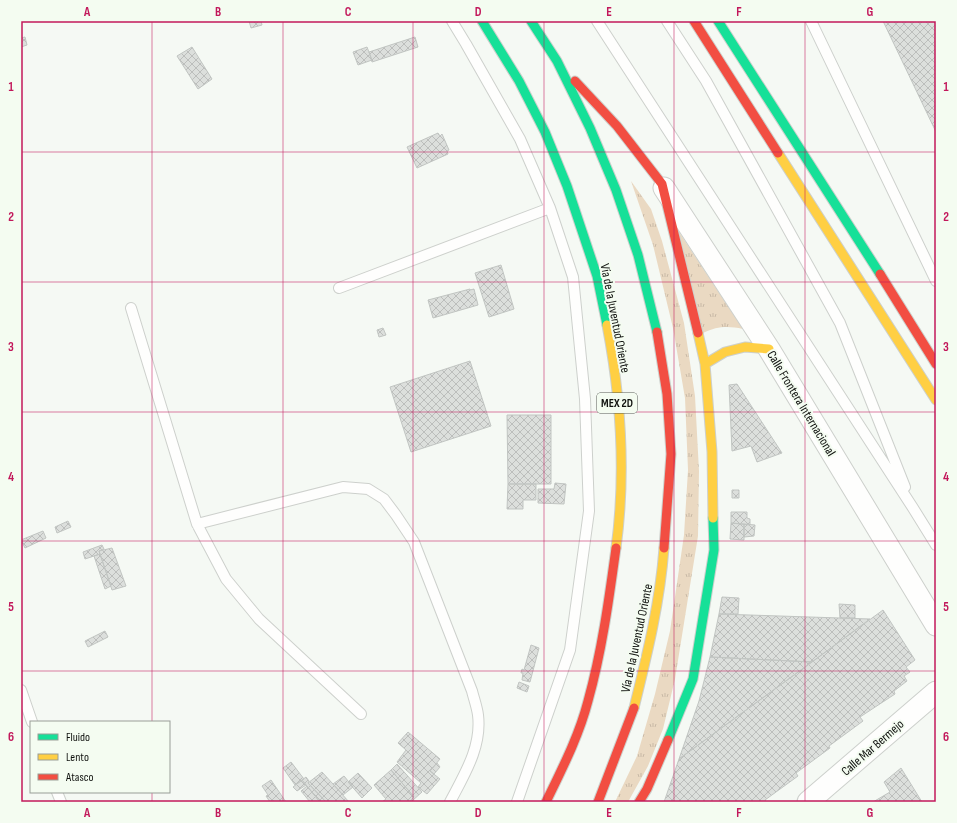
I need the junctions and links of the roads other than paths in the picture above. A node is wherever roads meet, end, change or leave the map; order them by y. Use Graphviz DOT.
graph roads {
  1 [pos="452,21"];
  2 [pos="482,21"];
  3 [pos="531,21"];
  4 [pos="597,21"];
  5 [pos="667,21"];
  6 [pos="694,21"];
  7 [pos="718,21"];
  8 [pos="811,21"];
  9 [pos="557,61"];
  10 [pos="662,184"];
  11 [pos="550,208"];
  12 [pos="936,281"];
  13 [pos="339,288"];
  14 [pos="131,308"];
  15 [pos="769,349"];
  16 [pos="705,364"];
  17 [pos="936,364"];
  18 [pos="936,400"];
  19 [pos="913,508"];
  20 [pos="197,524"];
  21 [pos="936,545"];
  22 [pos="936,625"];
  23 [pos="21,690"];
  24 [pos="936,692"];
  25 [pos="361,714"];
  26 [pos="32,721"];
  27 [pos="450,802"];
  28 [pos="517,802"];
  29 [pos="546,802"];
  30 [pos="598,802"];
  31 [pos="639,802"];
  32 [pos="808,802"];
  1 -- 11 [label="lane"];
  2 -- 29 [label="main road, Vía de la Juventud Oriente / MEX 2D"];
  3 -- 9 [label="main road, Vía de la Juventud Oriente"];
  4 -- 19 [label="lane"];
  5 -- 19 [label="lane"];
  6 -- 18 [label="main road"];
  7 -- 17 [label="main road"];
  8 -- 12 [label="lane"];
  9 -- 10 [label="main road"];
  9 -- 30 [label="main road, Vía de la Juventud Oriente"];
  10 -- 15 [label="street, Calle Frontera Internacional"];
  10 -- 16 [label="main road"];
  11 -- 13 [label="lane"];
  11 -- 28 [label="lane"];
  14 -- 20 [label="lane"];
  15 -- 16 [label="main road"];
  15 -- 22 [label="street, Calle Frontera Internacional"];
  16 -- 31 [label="main road"];
  19 -- 21 [label="lane"];
  20 -- 25 [label="lane"];
  20 -- 27 [label="lane"];
  23 -- 26 [label="lane"];
  24 -- 32 [label="street, Calle Mar Bermejo"];
}
